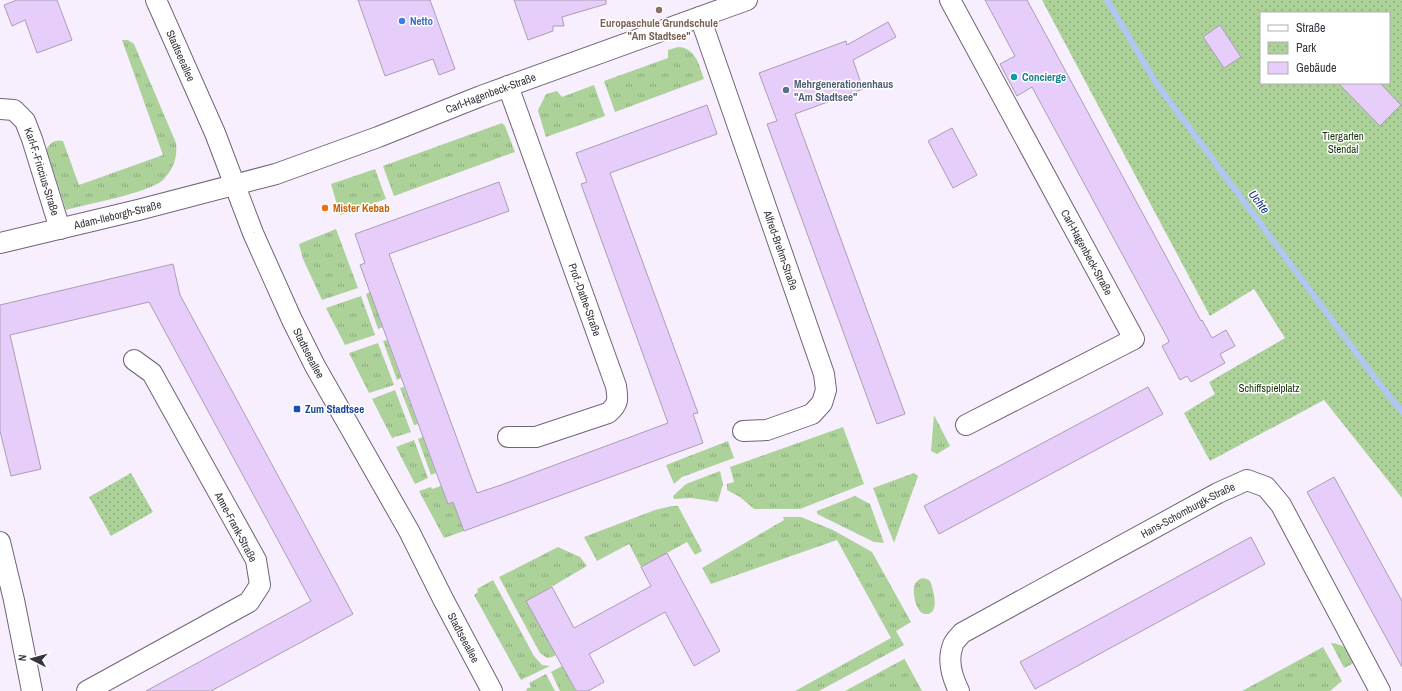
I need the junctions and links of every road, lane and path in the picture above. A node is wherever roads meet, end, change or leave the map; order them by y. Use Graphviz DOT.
graph roads {
  1 [pos="156,0"];
  2 [pos="747,0"];
  3 [pos="950,0"];
  4 [pos="700,17"];
  5 [pos="508,86"];
  6 [pos="0,109"];
  7 [pos="235,184"];
  8 [pos="60,229"];
  9 [pos="0,243"];
  10 [pos="134,360"];
  11 [pos="966,425"];
  12 [pos="743,431"];
  13 [pos="508,437"];
  14 [pos="0,542"];
  15 [pos="32,691"];
  16 [pos="87,691"];
  17 [pos="492,691"];
  18 [pos="959,691"];
  19 [pos="1380,691"];
  1 -- 7 [label="street, Stadtseeallee"];
  2 -- 4 [label="street, Carl-Hagenbeck-Straße"];
  3 -- 11 [label="street, Carl-Hagenbeck-Straße"];
  4 -- 5 [label="street, Carl-Hagenbeck-Straße"];
  4 -- 12 [label="street, Alfred-Brehm-Straße"];
  5 -- 7 [label="street, Carl-Hagenbeck-Straße"];
  5 -- 13 [label="street, Prof.-Dathe-Straße"];
  6 -- 8 [label="street, Karl-F.-Friccius-Straße"];
  7 -- 8 [label="street, Adam-Ileborgh-Straße"];
  7 -- 17 [label="street, Stadtseeallee"];
  8 -- 9 [label="street, Adam-Ileborgh-Straße"];
  10 -- 16 [label="street, Anne-Frank-Straße"];
  14 -- 15 [label="street"];
  18 -- 19 [label="street, Hans-Schomburgk-Straße"];
}
